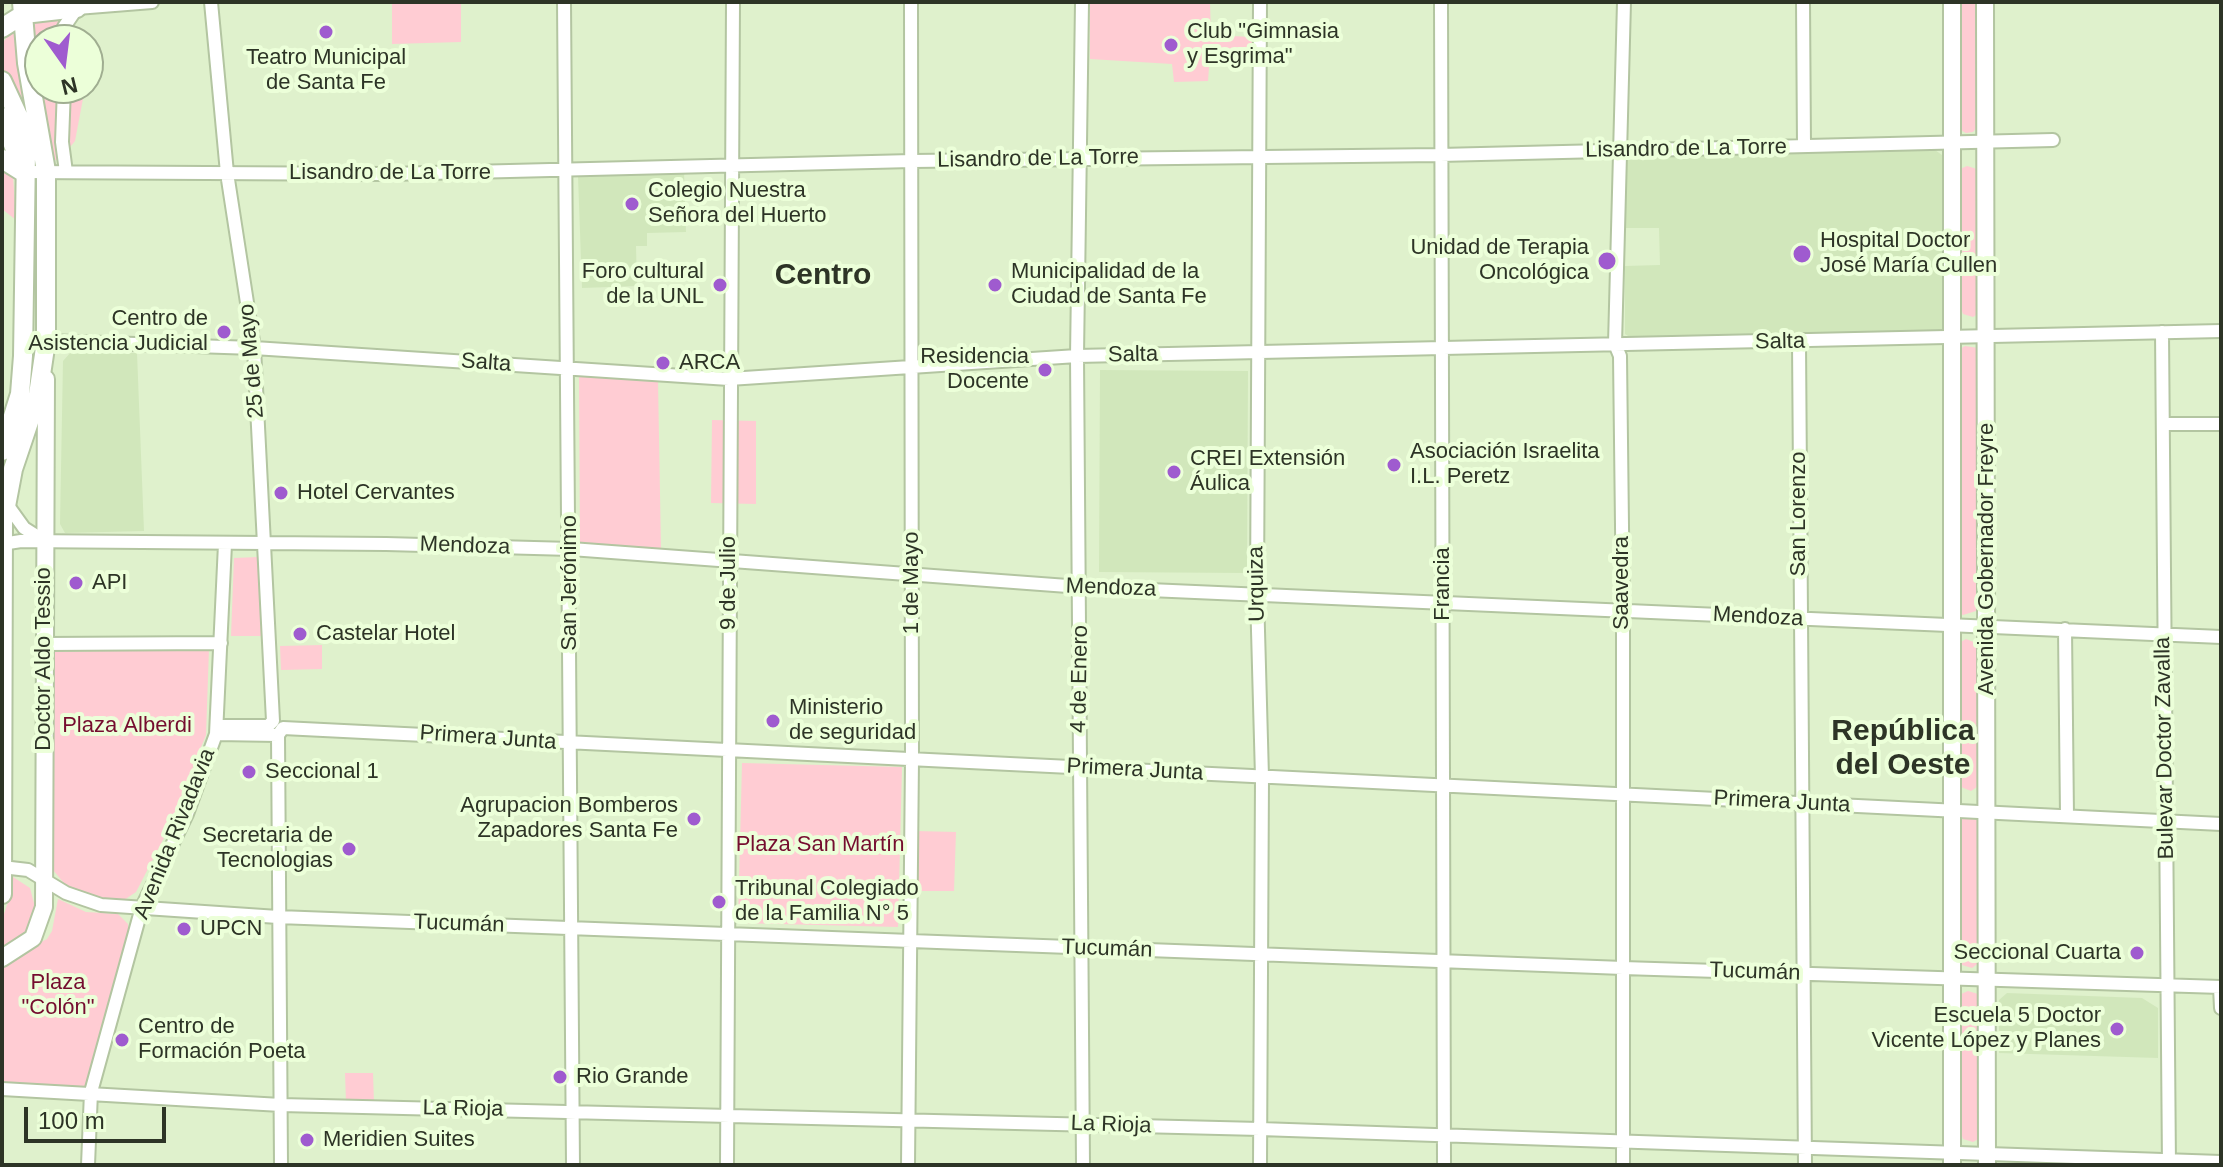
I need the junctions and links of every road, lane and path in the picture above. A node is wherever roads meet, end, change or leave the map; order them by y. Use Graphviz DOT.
graph roads {
  1 [pos="152,2"];
  2 [pos="211,2"];
  3 [pos="564,2"];
  4 [pos="733,2"];
  5 [pos="911,2"];
  6 [pos="1082,2"];
  7 [pos="1260,2"];
  8 [pos="1441,2"];
  9 [pos="1624,2"];
  10 [pos="1803,2"];
  11 [pos="1952,2"];
  12 [pos="1985,2"];
  13 [pos="73,5"];
  14 [pos="24,6"];
  15 [pos="65,24"];
  16 [pos="2,28"];
  17 [pos="2,81"];
  18 [pos="63,104"];
  19 [pos="2,117"];
  20 [pos="2053,140"];
  21 [pos="1986,141"];
  22 [pos="1952,144"];
  23 [pos="1804,146"];
  24 [pos="1620,151"];
  25 [pos="1440,155"];
  26 [pos="1261,157"];
  27 [pos="2,159"];
  28 [pos="1080,159"];
  29 [pos="912,161"];
  30 [pos="732,165"];
  31 [pos="46,171"];
  32 [pos="565,171"];
  33 [pos="23,172"];
  34 [pos="66,172"];
  35 [pos="227,173"];
  36 [pos="2221,331"];
  37 [pos="2162,332"];
  38 [pos="1987,337"];
  39 [pos="1951,339"];
  40 [pos="46,341"];
  41 [pos="1799,342"];
  42 [pos="1615,344"];
  43 [pos="254,348"];
  44 [pos="1442,348"];
  45 [pos="1258,352"];
  46 [pos="1077,356"];
  47 [pos="912,368"];
  48 [pos="570,370"];
  49 [pos="729,379"];
  50 [pos="20,387"];
  51 [pos="2164,424"];
  52 [pos="2221,424"];
  53 [pos="2,425"];
  54 [pos="2,451"];
  55 [pos="4,501"];
  56 [pos="46,541"];
  57 [pos="2,544"];
  58 [pos="225,544"];
  59 [pos="264,544"];
  60 [pos="571,549"];
  61 [pos="730,562"];
  62 [pos="912,576"];
  63 [pos="1081,587"];
  64 [pos="1257,594"];
  65 [pos="1443,603"];
  66 [pos="1623,611"];
  67 [pos="1799,619"];
  68 [pos="1949,624"];
  69 [pos="1987,625"];
  70 [pos="2065,629"];
  71 [pos="2164,635"];
  72 [pos="2221,637"];
  73 [pos="221,643"];
  74 [pos="44,644"];
  75 [pos="278,728"];
  76 [pos="216,730"];
  77 [pos="570,744"];
  78 [pos="728,749"];
  79 [pos="912,759"];
  80 [pos="1080,767"];
  81 [pos="1262,777"];
  82 [pos="1445,786"];
  83 [pos="1621,795"];
  84 [pos="1801,803"];
  85 [pos="1953,810"];
  86 [pos="1988,810"];
  87 [pos="2067,816"];
  88 [pos="2166,821"];
  89 [pos="2221,824"];
  90 [pos="2,867"];
  91 [pos="44,880"];
  92 [pos="2,894"];
  93 [pos="142,907"];
  94 [pos="278,917"];
  95 [pos="573,928"];
  96 [pos="728,933"];
  97 [pos="909,940"];
  98 [pos="1082,949"];
  99 [pos="1260,954"];
  100 [pos="2,958"];
  101 [pos="1446,961"];
  102 [pos="1623,968"];
  103 [pos="1803,973"];
  104 [pos="1952,978"];
  105 [pos="1988,978"];
  106 [pos="2168,986"];
  107 [pos="2220,987"];
  108 [pos="2221,1008"];
  109 [pos="2,1089"];
  110 [pos="91,1092"];
  111 [pos="281,1105"];
  112 [pos="573,1110"];
  113 [pos="728,1114"];
  114 [pos="909,1119"];
  115 [pos="1083,1125"];
  116 [pos="1260,1129"];
  117 [pos="1444,1136"];
  118 [pos="1623,1141"];
  119 [pos="1805,1147"];
  120 [pos="1952,1159"];
  121 [pos="1987,1160"];
  122 [pos="2169,1162"];
  123 [pos="2221,1162"];
  124 [pos="88,1165"];
  125 [pos="281,1165"];
  126 [pos="573,1165"];
  127 [pos="727,1165"];
  128 [pos="908,1165"];
  129 [pos="1083,1165"];
  130 [pos="1260,1165"];
  131 [pos="1444,1165"];
  132 [pos="1623,1165"];
  133 [pos="1805,1165"];
  1 -- 13 [label="street"];
  2 -- 35 [label="street, 25 de Mayo"];
  3 -- 32 [label="street, San Jerónimo"];
  4 -- 30 [label="street, 9 de Julio"];
  5 -- 29 [label="street, 1 de Mayo"];
  6 -- 28 [label="street, 4 de Enero"];
  7 -- 26 [label="street, Urquiza"];
  8 -- 25 [label="street, Francia"];
  9 -- 24 [label="street, Saavedra"];
  10 -- 23 [label="street"];
  11 -- 22 [label="main road, Avenida Gobernador Freyre"];
  12 -- 21 [label="main road, Avenida Gobernador Freyre"];
  13 -- 14 [label="highway"];
  13 -- 15 [label="street"];
  14 -- 16 [label="highway"];
  14 -- 31 [label="highway"];
  17 -- 33 [label="highway"];
  18 -- 34 [label="street"];
  19 -- 33 [label="highway"];
  20 -- 21 [label="street, Lisandro de La Torre"];
  21 -- 22 [label="street, Lisandro de La Torre"];
  21 -- 38 [label="main road, Avenida Gobernador Freyre"];
  22 -- 23 [label="street, Lisandro de La Torre"];
  22 -- 39 [label="main road, Avenida Gobernador Freyre"];
  23 -- 24 [label="street, Lisandro de La Torre"];
  24 -- 25 [label="street, Lisandro de La Torre"];
  24 -- 42 [label="street, Saavedra"];
  25 -- 26 [label="street, Lisandro de La Torre"];
  25 -- 44 [label="street, Francia"];
  26 -- 28 [label="street, Lisandro de La Torre"];
  26 -- 45 [label="street, Urquiza"];
  27 -- 33 [label="highway"];
  28 -- 29 [label="street, Lisandro de La Torre"];
  28 -- 46 [label="street, 4 de Enero"];
  29 -- 30 [label="street, Lisandro de La Torre"];
  29 -- 47 [label="street, 1 de Mayo"];
  30 -- 32 [label="street, Lisandro de La Torre"];
  30 -- 49 [label="street, 9 de Julio"];
  31 -- 33 [label="street, Lisandro de La Torre"];
  31 -- 34 [label="street, Lisandro de La Torre"];
  31 -- 40 [label="highway"];
  32 -- 35 [label="street, Lisandro de La Torre"];
  32 -- 48 [label="street, San Jerónimo"];
  33 -- 50 [label="highway"];
  34 -- 35 [label="street, Lisandro de La Torre"];
  35 -- 43 [label="street, 25 de Mayo"];
  36 -- 37 [label="street, Salta"];
  37 -- 38 [label="street, Salta"];
  37 -- 51 [label="street, Bulevar Doctor Zavalla"];
  38 -- 39 [label="street, Salta"];
  38 -- 69 [label="main road, Avenida Gobernador Freyre"];
  39 -- 41 [label="street, Salta"];
  39 -- 68 [label="main road, Avenida Gobernador Freyre"];
  40 -- 43 [label="street, Salta"];
  40 -- 55 [label="highway"];
  40 -- 56 [label="main road, Doctor Aldo Tessio"];
  41 -- 42 [label="street, Salta"];
  41 -- 67 [label="street, San Lorenzo"];
  42 -- 44 [label="street, Salta"];
  42 -- 66 [label="street, Saavedra"];
  43 -- 48 [label="street, Salta"];
  43 -- 59 [label="street, 25 de Mayo"];
  44 -- 45 [label="street, Salta"];
  44 -- 65 [label="street, Francia"];
  45 -- 46 [label="street, Salta"];
  45 -- 64 [label="street, Urquiza"];
  46 -- 47 [label="street, Salta"];
  46 -- 63 [label="street, 4 de Enero"];
  47 -- 49 [label="street, Salta"];
  47 -- 62 [label="street, 1 de Mayo"];
  48 -- 49 [label="street, Salta"];
  48 -- 60 [label="street, San Jerónimo"];
  49 -- 61 [label="street, 9 de Julio"];
  50 -- 53 [label="main road"];
  50 -- 54 [label="highway"];
  51 -- 52 [label="street"];
  51 -- 71 [label="street, Bulevar Doctor Zavalla"];
  55 -- 56 [label="street"];
  55 -- 57 [label="highway"];
  56 -- 57 [label="street, Mendoza"];
  56 -- 58 [label="street, Mendoza"];
  56 -- 74 [label="main road, Doctor Aldo Tessio"];
  57 -- 90 [label="highway"];
  58 -- 59 [label="street, Mendoza"];
  58 -- 73 [label="street, Avenida Rivadavia"];
  59 -- 60 [label="street, Mendoza"];
  59 -- 75 [label="street, 25 de Mayo"];
  60 -- 61 [label="street, Mendoza"];
  60 -- 77 [label="street, San Jerónimo"];
  61 -- 62 [label="street, Mendoza"];
  61 -- 78 [label="street, 9 de Julio"];
  62 -- 63 [label="street, Mendoza"];
  62 -- 79 [label="street, 1 de Mayo"];
  63 -- 64 [label="street, Mendoza"];
  63 -- 80 [label="street, 4 de Enero"];
  64 -- 65 [label="street, Mendoza"];
  64 -- 81 [label="street, Urquiza"];
  65 -- 66 [label="street, Mendoza"];
  65 -- 82 [label="street, Francia"];
  66 -- 67 [label="street, Mendoza"];
  66 -- 83 [label="street, Saavedra"];
  67 -- 68 [label="street, Mendoza"];
  67 -- 84 [label="street, San Lorenzo"];
  68 -- 69 [label="street, Mendoza"];
  68 -- 85 [label="main road, Avenida Gobernador Freyre"];
  69 -- 70 [label="street, Mendoza"];
  69 -- 86 [label="main road, Avenida Gobernador Freyre"];
  70 -- 71 [label="street, Mendoza"];
  70 -- 87 [label="street"];
  71 -- 72 [label="street, Mendoza"];
  71 -- 88 [label="street, Bulevar Doctor Zavalla"];
  73 -- 74 [label="street"];
  73 -- 76 [label="street, Avenida Rivadavia"];
  74 -- 91 [label="main road, Doctor Aldo Tessio"];
  75 -- 76 [label="street, Primera Junta"];
  75 -- 77 [label="street, Primera Junta"];
  75 -- 94 [label="street, 25 de Mayo"];
  76 -- 93 [label="street, Avenida Rivadavia"];
  77 -- 78 [label="street, Primera Junta"];
  77 -- 95 [label="street, San Jerónimo"];
  78 -- 79 [label="street, Primera Junta"];
  78 -- 96 [label="street, 9 de Julio"];
  79 -- 80 [label="street, Primera Junta"];
  79 -- 97 [label="street, 1 de Mayo"];
  80 -- 81 [label="street, Primera Junta"];
  80 -- 98 [label="street, 4 de Enero"];
  81 -- 82 [label="street, Primera Junta"];
  81 -- 99 [label="street, Urquiza"];
  82 -- 83 [label="street, Primera Junta"];
  82 -- 101 [label="street, Francia"];
  83 -- 84 [label="street, Primera Junta"];
  83 -- 102 [label="street, Saavedra"];
  84 -- 85 [label="street, Primera Junta"];
  84 -- 103 [label="street, San Lorenzo"];
  85 -- 86 [label="street, Primera Junta"];
  85 -- 104 [label="main road, Avenida Gobernador Freyre"];
  86 -- 87 [label="street, Primera Junta"];
  86 -- 105 [label="main road, Avenida Gobernador Freyre"];
  87 -- 88 [label="street, Primera Junta"];
  88 -- 89 [label="street, Primera Junta"];
  88 -- 106 [label="street, Bulevar Doctor Zavalla"];
  90 -- 91 [label="street, Tucumán"];
  90 -- 92 [label="highway"];
  91 -- 93 [label="street, Tucumán"];
  91 -- 100 [label="main road, Doctor Aldo Tessio"];
  93 -- 94 [label="street, Tucumán"];
  93 -- 110 [label="street, Avenida Rivadavia"];
  94 -- 95 [label="street, Tucumán"];
  94 -- 111 [label="street, 25 de Mayo"];
  95 -- 96 [label="street, Tucumán"];
  95 -- 112 [label="street, San Jerónimo"];
  96 -- 97 [label="street, Tucumán"];
  96 -- 113 [label="street, 9 de Julio"];
  97 -- 98 [label="street, Tucumán"];
  97 -- 114 [label="street, 1 de Mayo"];
  98 -- 99 [label="street, Tucumán"];
  98 -- 115 [label="street, 4 de Enero"];
  99 -- 101 [label="street, Tucumán"];
  99 -- 116 [label="street, Urquiza"];
  101 -- 102 [label="street, Tucumán"];
  101 -- 117 [label="street, Francia"];
  102 -- 103 [label="street, Tucumán"];
  102 -- 118 [label="street, Saavedra"];
  103 -- 104 [label="street, Tucumán"];
  103 -- 119 [label="street, San Lorenzo"];
  104 -- 105 [label="street, Tucumán"];
  104 -- 120 [label="main road, Avenida Gobernador Freyre"];
  105 -- 106 [label="street, Tucumán"];
  105 -- 121 [label="main road, Avenida Gobernador Freyre"];
  106 -- 107 [label="street, Tucumán"];
  106 -- 122 [label="street, Bulevar Doctor Zavalla"];
  107 -- 108 [label="street"];
  109 -- 110 [label="street, La Rioja"];
  110 -- 111 [label="street, La Rioja"];
  110 -- 124 [label="street, Avenida Rivadavia"];
  111 -- 112 [label="street, La Rioja"];
  111 -- 125 [label="street, 25 de Mayo"];
  112 -- 113 [label="street, La Rioja"];
  112 -- 126 [label="street, San Jerónimo"];
  113 -- 114 [label="street, La Rioja"];
  113 -- 127 [label="street, 9 de Julio"];
  114 -- 115 [label="street, La Rioja"];
  114 -- 128 [label="street, 1 de Mayo"];
  115 -- 116 [label="street, La Rioja"];
  115 -- 129 [label="street, 4 de Enero"];
  116 -- 117 [label="street, La Rioja"];
  116 -- 130 [label="street, Urquiza"];
  117 -- 118 [label="street, La Rioja"];
  117 -- 131 [label="street, Francia"];
  118 -- 119 [label="street, La Rioja"];
  118 -- 132 [label="street, Saavedra"];
  119 -- 120 [label="street, La Rioja"];
  119 -- 133 [label="street, San Lorenzo"];
  120 -- 121 [label="street, La Rioja"];
  121 -- 122 [label="street, La Rioja"];
  122 -- 123 [label="street, La Rioja"];
}
